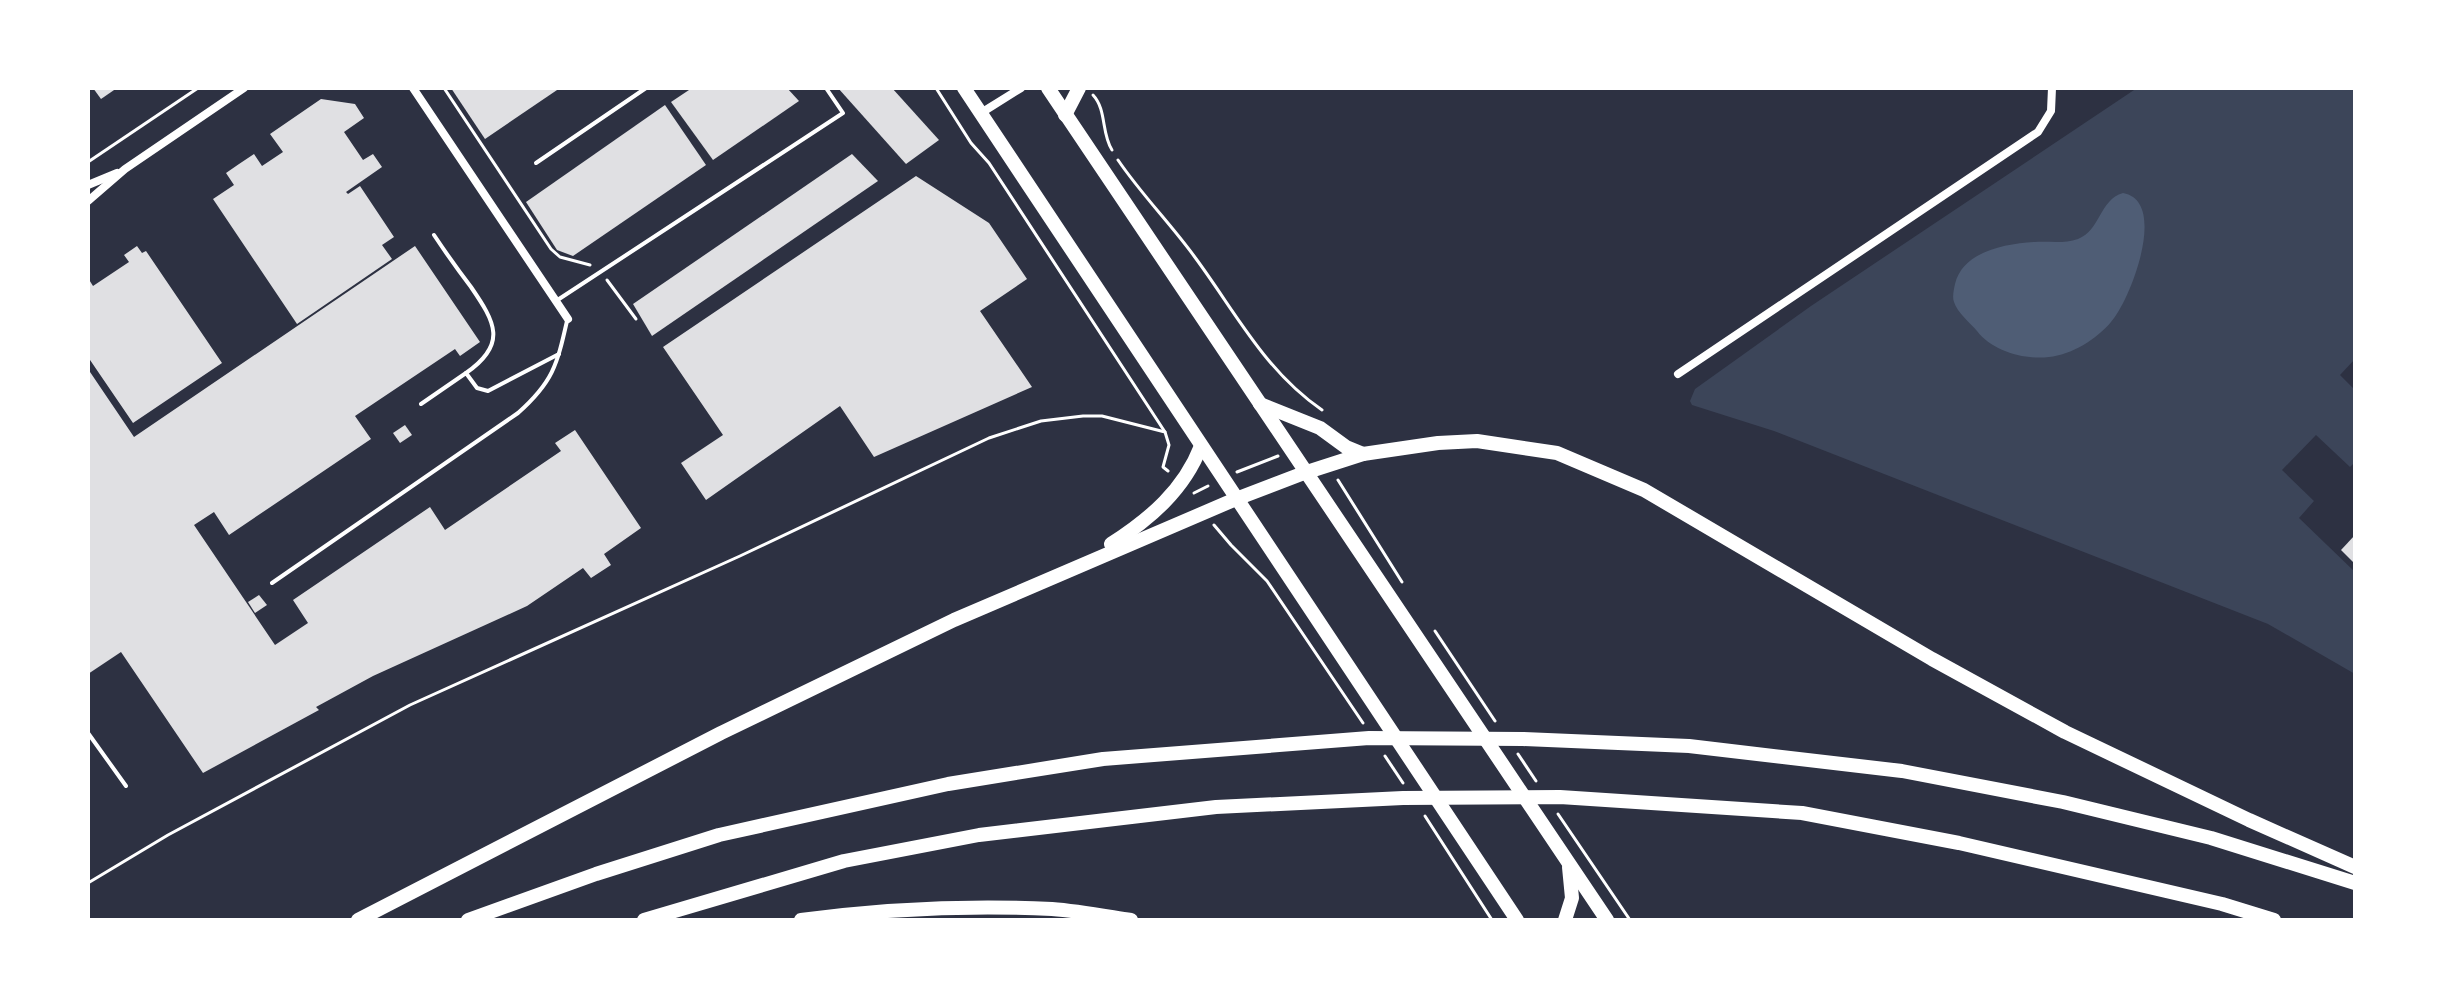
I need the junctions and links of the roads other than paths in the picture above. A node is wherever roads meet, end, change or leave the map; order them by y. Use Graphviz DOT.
graph roads {
  1 [pos="244,88"];
  2 [pos="413,88"];
  3 [pos="646,88"];
  4 [pos="826,88"];
  5 [pos="964,88"];
  6 [pos="1021,88"];
  7 [pos="1048,88"];
  8 [pos="2052,88"];
  9 [pos="1085,90"];
  10 [pos="981,113"];
  11 [pos="1065,115"];
  12 [pos="536,163"];
  13 [pos="125,169"];
  14 [pos="88,185"];
  15 [pos="88,201"];
  16 [pos="434,235"];
  17 [pos="556,301"];
  18 [pos="568,319"];
  19 [pos="559,354"];
  20 [pos="466,373"];
  21 [pos="1678,374"];
  22 [pos="421,404"];
  23 [pos="1260,404"];
  24 [pos="1201,446"];
  25 [pos="1363,454"];
  26 [pos="1304,473"];
  27 [pos="1236,499"];
  28 [pos="1076,566"];
  29 [pos="272,583"];
  30 [pos="88,733"];
  31 [pos="126,786"];
  32 [pos="1569,863"];
  33 [pos="2355,867"];
  34 [pos="2355,883"];
  35 [pos="358,920"];
  36 [pos="468,920"];
  37 [pos="644,920"];
  38 [pos="801,920"];
  39 [pos="1131,920"];
  40 [pos="1517,920"];
  41 [pos="1565,920"];
  42 [pos="1607,920"];
  43 [pos="2274,920"];
  1 -- 13 [label="street"];
  2 -- 17 [label="street"];
  3 -- 12 [label="lane"];
  4 -- 17 [label="lane"];
  5 -- 10 [label="highway"];
  6 -- 10 [label="street"];
  7 -- 11 [label="highway"];
  8 -- 21 [label="street"];
  9 -- 11 [label="highway"];
  10 -- 24 [label="highway"];
  11 -- 23 [label="highway"];
  13 -- 14 [label="street"];
  13 -- 15 [label="street"];
  16 -- 20 [label="lane"];
  17 -- 18 [label="street"];
  18 -- 19 [label="lane"];
  19 -- 20 [label="lane"];
  19 -- 29 [label="lane"];
  20 -- 22 [label="lane"];
  23 -- 25 [label="highway"];
  23 -- 26 [label="highway"];
  24 -- 27 [label="highway"];
  24 -- 28 [label="highway"];
  25 -- 26 [label="highway"];
  25 -- 33 [label="highway"];
  26 -- 27 [label="highway"];
  26 -- 32 [label="highway"];
  27 -- 28 [label="highway"];
  27 -- 40 [label="highway"];
  28 -- 35 [label="highway"];
  30 -- 31 [label="lane"];
  32 -- 41 [label="highway"];
  32 -- 42 [label="highway"];
  34 -- 36 [label="highway"];
  37 -- 43 [label="highway"];
  38 -- 39 [label="highway"];
}
